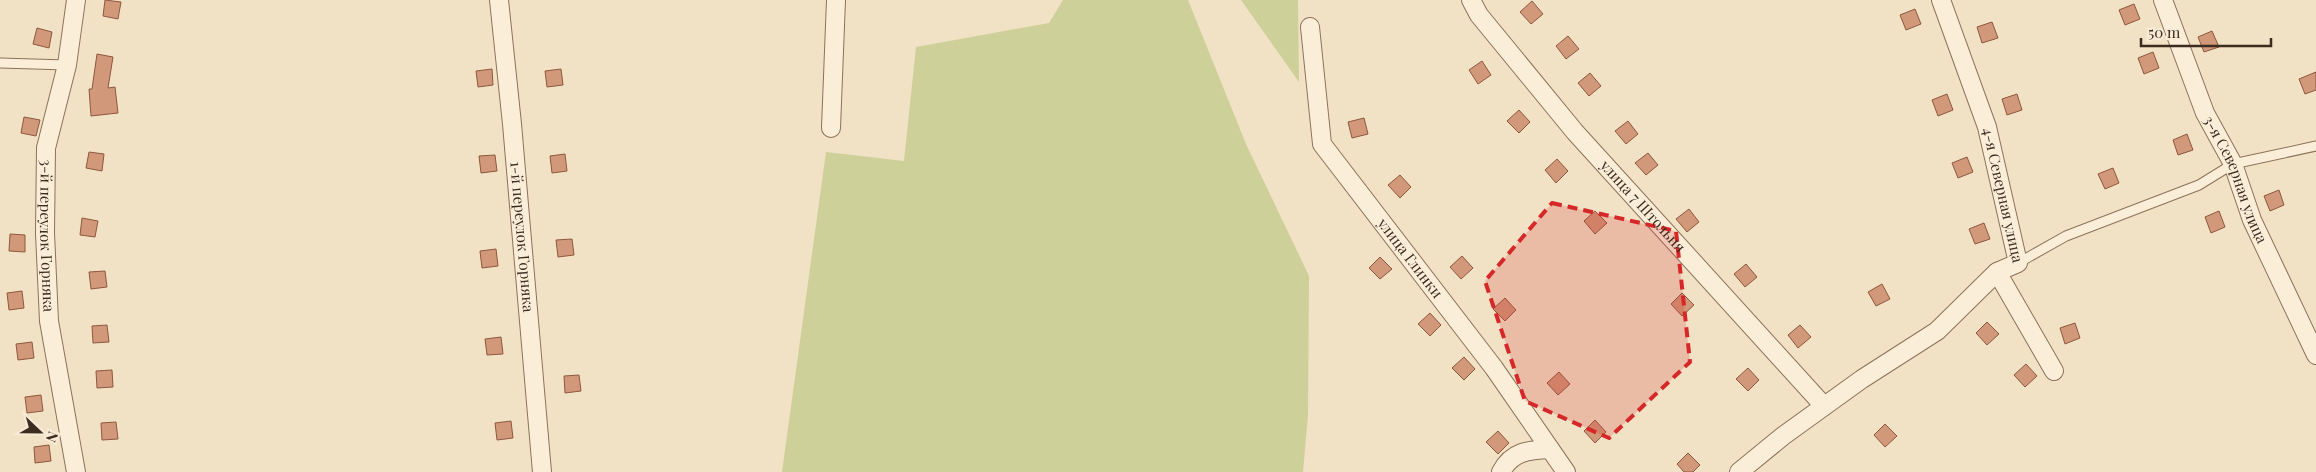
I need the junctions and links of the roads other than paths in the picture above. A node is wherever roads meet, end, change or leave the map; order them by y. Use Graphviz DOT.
graph roads {
  1 [pos="76,0"];
  2 [pos="499,0"];
  3 [pos="836,0"];
  4 [pos="1471,0"];
  5 [pos="1940,0"];
  6 [pos="2163,0"];
  7 [pos="1310,27"];
  8 [pos="0,63"];
  9 [pos="67,65"];
  10 [pos="831,128"];
  11 [pos="2316,146"];
  12 [pos="2233,164"];
  13 [pos="2018,262"];
  14 [pos="1998,272"];
  15 [pos="2316,355"];
  16 [pos="2054,371"];
  17 [pos="1824,406"];
  18 [pos="1550,449"];
  19 [pos="76,472"];
  20 [pos="542,472"];
  21 [pos="1500,472"];
  22 [pos="1566,472"];
  23 [pos="1739,472"];
  1 -- 9 [label="street, 3-й переулок Горняка"];
  2 -- 20 [label="street, 1-й переулок Горняка"];
  3 -- 10 [label="street"];
  4 -- 17 [label="street, улица 7 Штольня"];
  5 -- 13 [label="street, 4-я Северная улица"];
  6 -- 12 [label="street, 3-я Северная улица"];
  7 -- 18 [label="street, улица Глинки"];
  8 -- 9 [label="lane"];
  9 -- 19 [label="street, 3-й переулок Горняка"];
  11 -- 12 [label="lane"];
  12 -- 13 [label="lane"];
  12 -- 15 [label="street, 3-я Северная улица"];
  13 -- 14 [label="street, 4-я Северная улица"];
  14 -- 16 [label="street, 4-я Северная улица"];
  14 -- 17 [label="street"];
  17 -- 23 [label="street"];
  18 -- 21 [label="street"];
  18 -- 22 [label="street, улица Глинки"];
}
